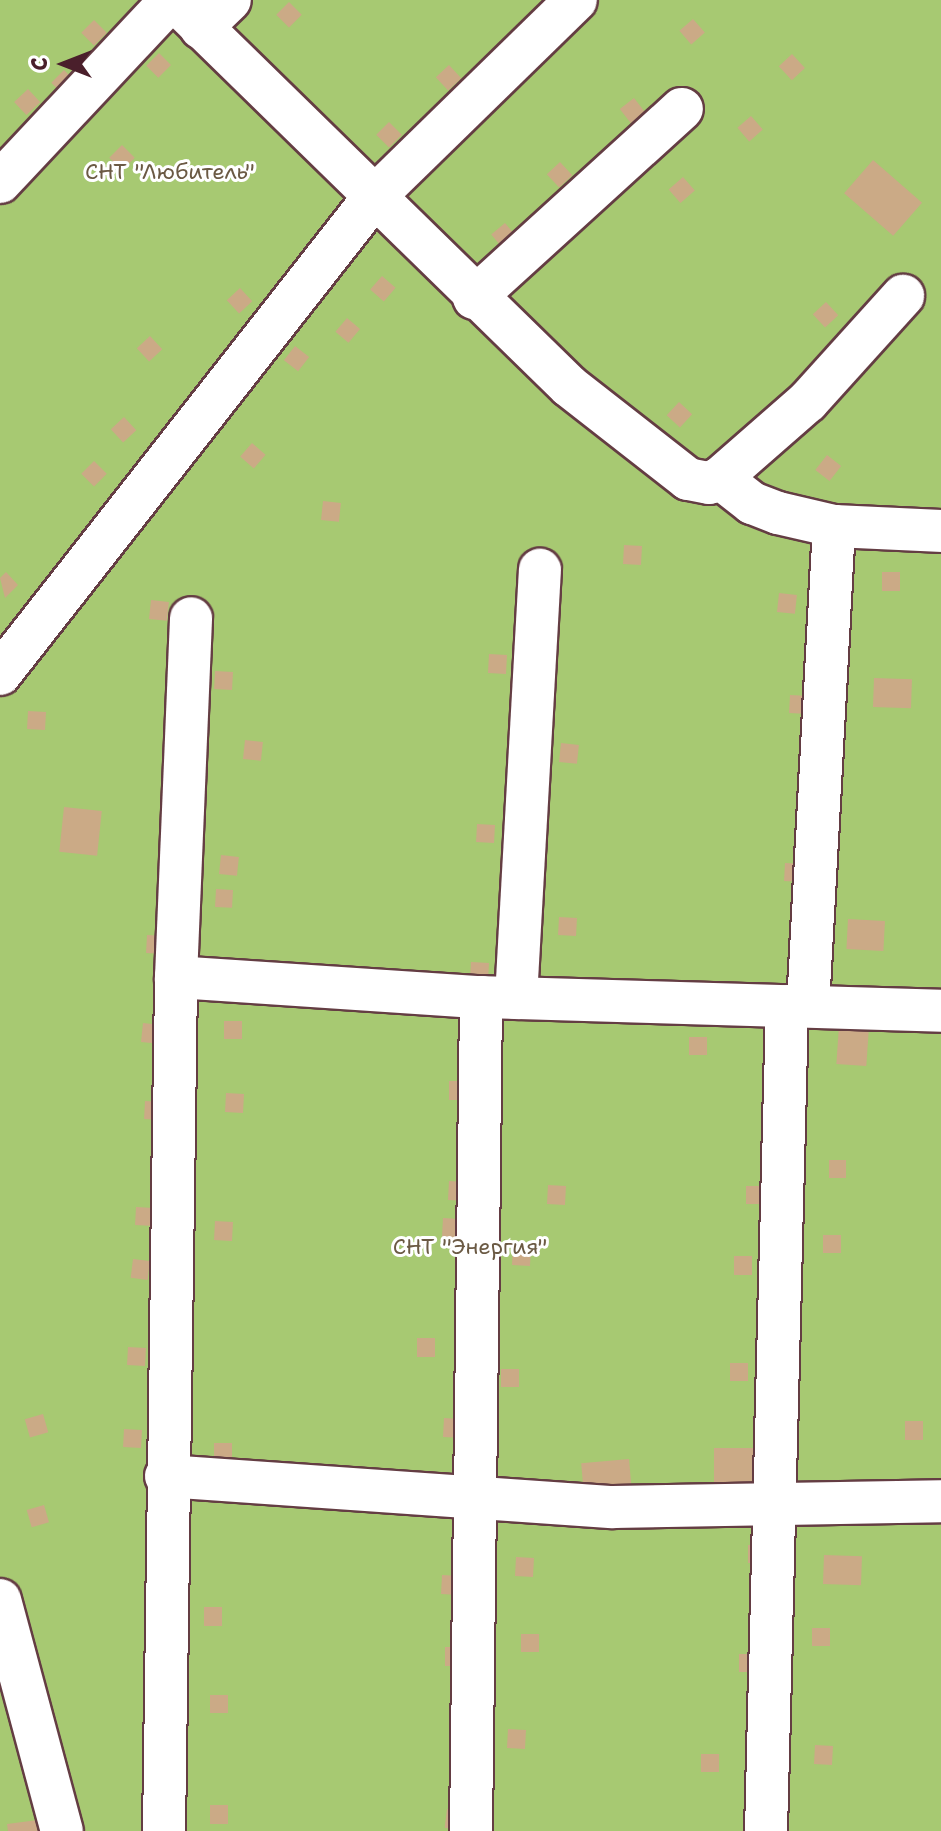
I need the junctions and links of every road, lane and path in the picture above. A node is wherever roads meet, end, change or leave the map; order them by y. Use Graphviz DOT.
graph roads {
  1 [pos="576,0"];
  2 [pos="194,7"];
  3 [pos="682,109"];
  4 [pos="0,182"];
  5 [pos="374,197"];
  6 [pos="903,296"];
  7 [pos="474,298"];
  8 [pos="720,478"];
  9 [pos="834,526"];
  10 [pos="941,531"];
  11 [pos="540,570"];
  12 [pos="191,618"];
  13 [pos="0,674"];
  14 [pos="176,977"];
  15 [pos="499,997"];
  16 [pos="798,1006"];
  17 [pos="941,1011"];
  18 [pos="166,1476"];
  19 [pos="476,1499"];
  20 [pos="777,1501"];
  21 [pos="941,1501"];
  22 [pos="3,1619"];
  23 [pos="62,1831"];
  24 [pos="164,1831"];
  25 [pos="471,1831"];
  26 [pos="766,1831"];
  1 -- 5 [label="lane"];
  2 -- 4 [label="lane"];
  2 -- 5 [label="lane"];
  3 -- 7 [label="lane"];
  5 -- 7 [label="lane"];
  5 -- 13 [label="lane"];
  6 -- 8 [label="lane"];
  7 -- 8 [label="lane"];
  8 -- 9 [label="lane"];
  9 -- 10 [label="lane"];
  9 -- 16 [label="lane"];
  11 -- 15 [label="lane"];
  12 -- 14 [label="lane"];
  14 -- 15 [label="lane"];
  14 -- 18 [label="lane"];
  15 -- 16 [label="lane"];
  15 -- 19 [label="lane"];
  16 -- 17 [label="lane"];
  16 -- 20 [label="lane"];
  18 -- 19 [label="lane"];
  18 -- 24 [label="lane"];
  19 -- 20 [label="lane"];
  19 -- 25 [label="lane"];
  20 -- 21 [label="lane"];
  20 -- 26 [label="lane"];
  22 -- 23 [label="lane"];
}
